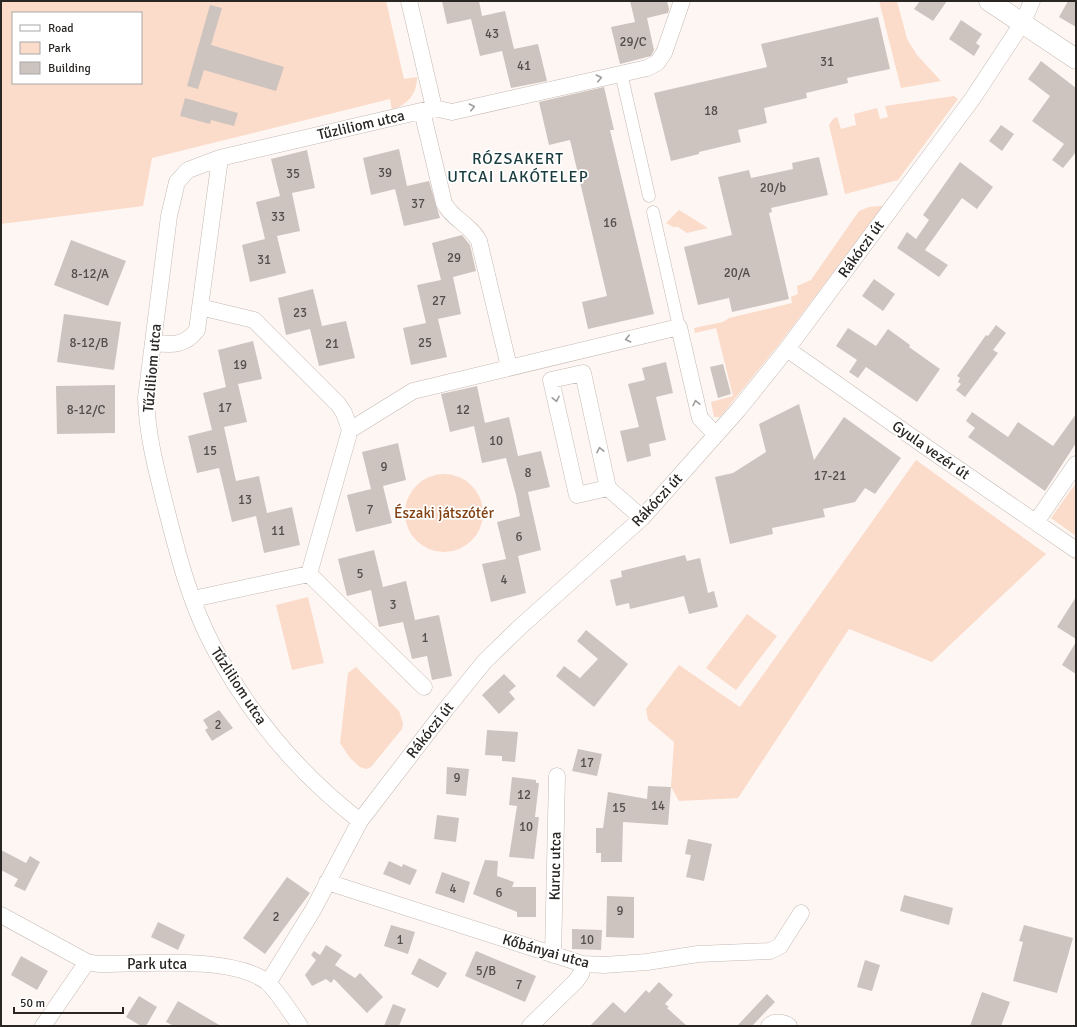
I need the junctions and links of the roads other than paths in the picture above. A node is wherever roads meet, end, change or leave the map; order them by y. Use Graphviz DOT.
graph roads {
  1 [pos="409,1"];
  2 [pos="682,1"];
  3 [pos="989,1"];
  4 [pos="1032,1"];
  5 [pos="1023,22"];
  6 [pos="1076,59"];
  7 [pos="621,73"];
  8 [pos="428,109"];
  9 [pos="220,158"];
  10 [pos="649,196"];
  11 [pos="653,212"];
  12 [pos="200,307"];
  13 [pos="679,327"];
  14 [pos="153,343"];
  15 [pos="788,349"];
  16 [pos="546,359"];
  17 [pos="509,367"];
  18 [pos="551,380"];
  19 [pos="350,430"];
  20 [pos="716,435"];
  21 [pos="1076,464"];
  22 [pos="608,488"];
  23 [pos="642,518"];
  24 [pos="1036,522"];
  25 [pos="1076,550"];
  26 [pos="309,574"];
  27 [pos="193,598"];
  28 [pos="424,687"];
  29 [pos="557,776"];
  30 [pos="360,821"];
  31 [pos="327,882"];
  32 [pos="801,913"];
  33 [pos="1,915"];
  34 [pos="553,955"];
  35 [pos="87,962"];
  36 [pos="583,964"];
  37 [pos="268,983"];
  38 [pos="43,1026"];
  39 [pos="300,1026"];
  40 [pos="530,1026"];
  41 [pos="770,1026"];
  42 [pos="789,1026"];
  1 -- 8 [label="street, Tűzliliom utca"];
  2 -- 7 [label="street, Tűzliliom utca"];
  3 -- 5 [label="street"];
  4 -- 5 [label="street, Rákóczi út"];
  5 -- 6 [label="street"];
  5 -- 15 [label="street, Rákóczi út"];
  8 -- 7 [label="street, Tűzliliom utca, one-way"];
  7 -- 10 [label="street"];
  8 -- 9 [label="street, Tűzliliom utca"];
  8 -- 17 [label="street, Tűzliliom utca"];
  9 -- 12 [label="street"];
  9 -- 14 [label="street, Tűzliliom utca"];
  11 -- 13 [label="street"];
  12 -- 14 [label="street"];
  12 -- 19 [label="street"];
  13 -- 16 [label="street, one-way"];
  20 -- 13 [label="street, one-way"];
  14 -- 27 [label="street, Tűzliliom utca"];
  15 -- 20 [label="street, Rákóczi út"];
  15 -- 24 [label="street, Gyula vezér út"];
  16 -- 17 [label="street"];
  16 -- 18 [label="street"];
  17 -- 19 [label="street"];
  18 -- 22 [label="street, one-way"];
  22 -- 18 [label="street, one-way"];
  19 -- 26 [label="street"];
  20 -- 23 [label="street, Rákóczi út"];
  21 -- 24 [label="street"];
  22 -- 23 [label="street"];
  23 -- 30 [label="street, Rákóczi út"];
  24 -- 25 [label="street, Gyula vezér út"];
  26 -- 27 [label="street"];
  26 -- 28 [label="street"];
  27 -- 30 [label="street, Tűzliliom utca"];
  29 -- 34 [label="street, Kuruc utca"];
  30 -- 31 [label="street, Rákóczi út"];
  31 -- 34 [label="street, Kőbányai utca"];
  31 -- 37 [label="street, Rákóczi út"];
  32 -- 36 [label="street, Kőbányai utca"];
  33 -- 35 [label="street, Park utca"];
  34 -- 36 [label="street, Kőbányai utca"];
  35 -- 37 [label="street, Park utca"];
  35 -- 38 [label="street"];
  36 -- 40 [label="street"];
  37 -- 39 [label="street, Park utca"];
  41 -- 42 [label="street"];
}
